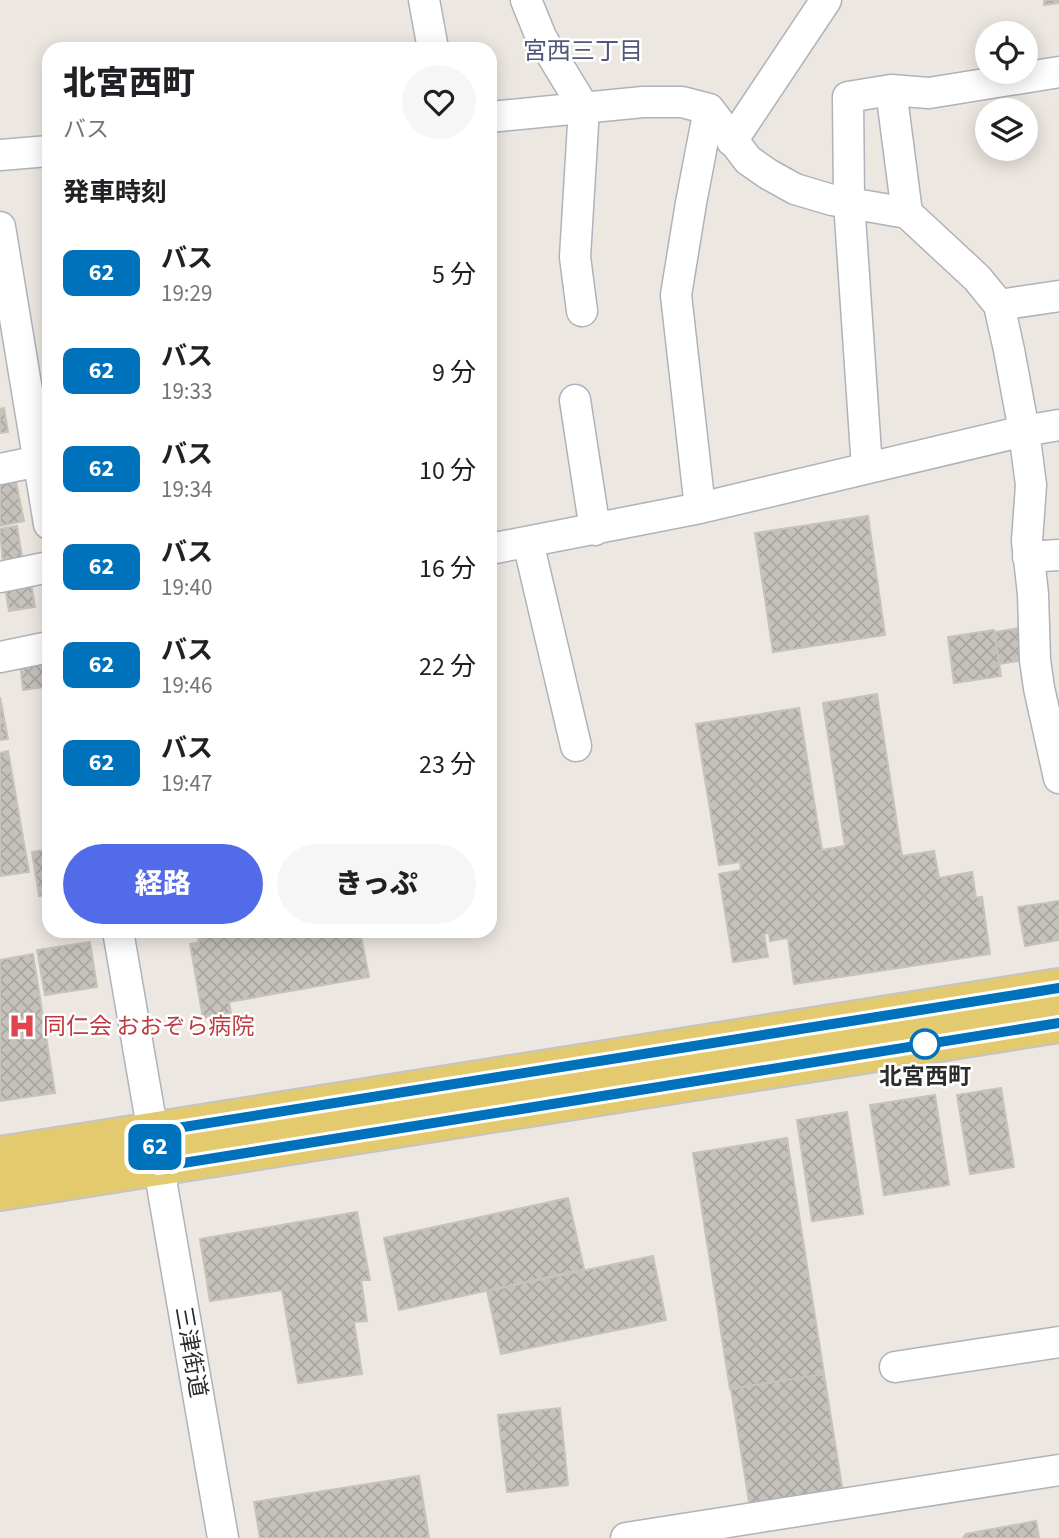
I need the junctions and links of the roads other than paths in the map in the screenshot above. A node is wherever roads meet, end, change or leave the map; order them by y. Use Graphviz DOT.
graph roads {
  1 [pos="424,0"];
  2 [pos="526,0"];
  3 [pos="826,0"];
  4 [pos="432,42"];
  5 [pos="1059,72"];
  6 [pos="891,90"];
  7 [pos="583,108"];
  8 [pos="709,109"];
  9 [pos="497,116"];
  10 [pos="732,141"];
  11 [pos="42,151"];
  12 [pos="0,155"];
  13 [pos="849,202"];
  14 [pos="907,213"];
  15 [pos="0,226"];
  16 [pos="1059,296"];
  17 [pos="999,306"];
  18 [pos="582,311"];
  19 [pos="575,400"];
  20 [pos="1059,425"];
  21 [pos="1024,431"];
  22 [pos="39,461"];
  23 [pos="867,468"];
  24 [pos="0,469"];
  25 [pos="42,480"];
  26 [pos="700,508"];
  27 [pos="594,530"];
  28 [pos="528,542"];
  29 [pos="497,548"];
  30 [pos="1059,555"];
  31 [pos="1028,557"];
  32 [pos="42,568"];
  33 [pos="0,577"];
  34 [pos="42,648"];
  35 [pos="0,657"];
  36 [pos="576,746"];
  37 [pos="1059,778"];
  38 [pos="119,938"];
  39 [pos="1059,988"];
  40 [pos="1059,1023"];
  41 [pos="155,1149"];
  42 [pos="0,1156"];
  43 [pos="0,1191"];
  44 [pos="1059,1342"];
  45 [pos="895,1367"];
  46 [pos="1059,1470"];
  47 [pos="223,1538"];
  48 [pos="626,1538"];
  1 -- 4 [label="street"];
  2 -- 7 [label="street"];
  3 -- 10 [label="street"];
  5 -- 6 [label="street"];
  6 -- 13 [label="street"];
  6 -- 14 [label="street"];
  7 -- 8 [label="street"];
  7 -- 9 [label="street"];
  7 -- 18 [label="street"];
  8 -- 10 [label="street"];
  8 -- 26 [label="street"];
  10 -- 13 [label="street"];
  11 -- 12 [label="street"];
  13 -- 14 [label="street"];
  13 -- 23 [label="street"];
  14 -- 17 [label="street"];
  15 -- 22 [label="street"];
  16 -- 17 [label="street"];
  17 -- 21 [label="street"];
  19 -- 27 [label="street"];
  20 -- 21 [label="street"];
  21 -- 23 [label="street"];
  21 -- 31 [label="street"];
  22 -- 24 [label="street"];
  22 -- 25 [label="street"];
  23 -- 26 [label="street"];
  26 -- 27 [label="street"];
  27 -- 28 [label="street"];
  28 -- 29 [label="street"];
  28 -- 36 [label="street"];
  30 -- 31 [label="street"];
  31 -- 37 [label="street"];
  32 -- 33 [label="street"];
  34 -- 35 [label="street"];
  38 -- 41 [label="street, 三津街道"];
  39 -- 41 [label="main road"];
  40 -- 41 [label="main road"];
  41 -- 42 [label="main road"];
  41 -- 43 [label="main road"];
  41 -- 47 [label="street, 三津街道"];
  44 -- 45 [label="street"];
  46 -- 48 [label="street"];
}
